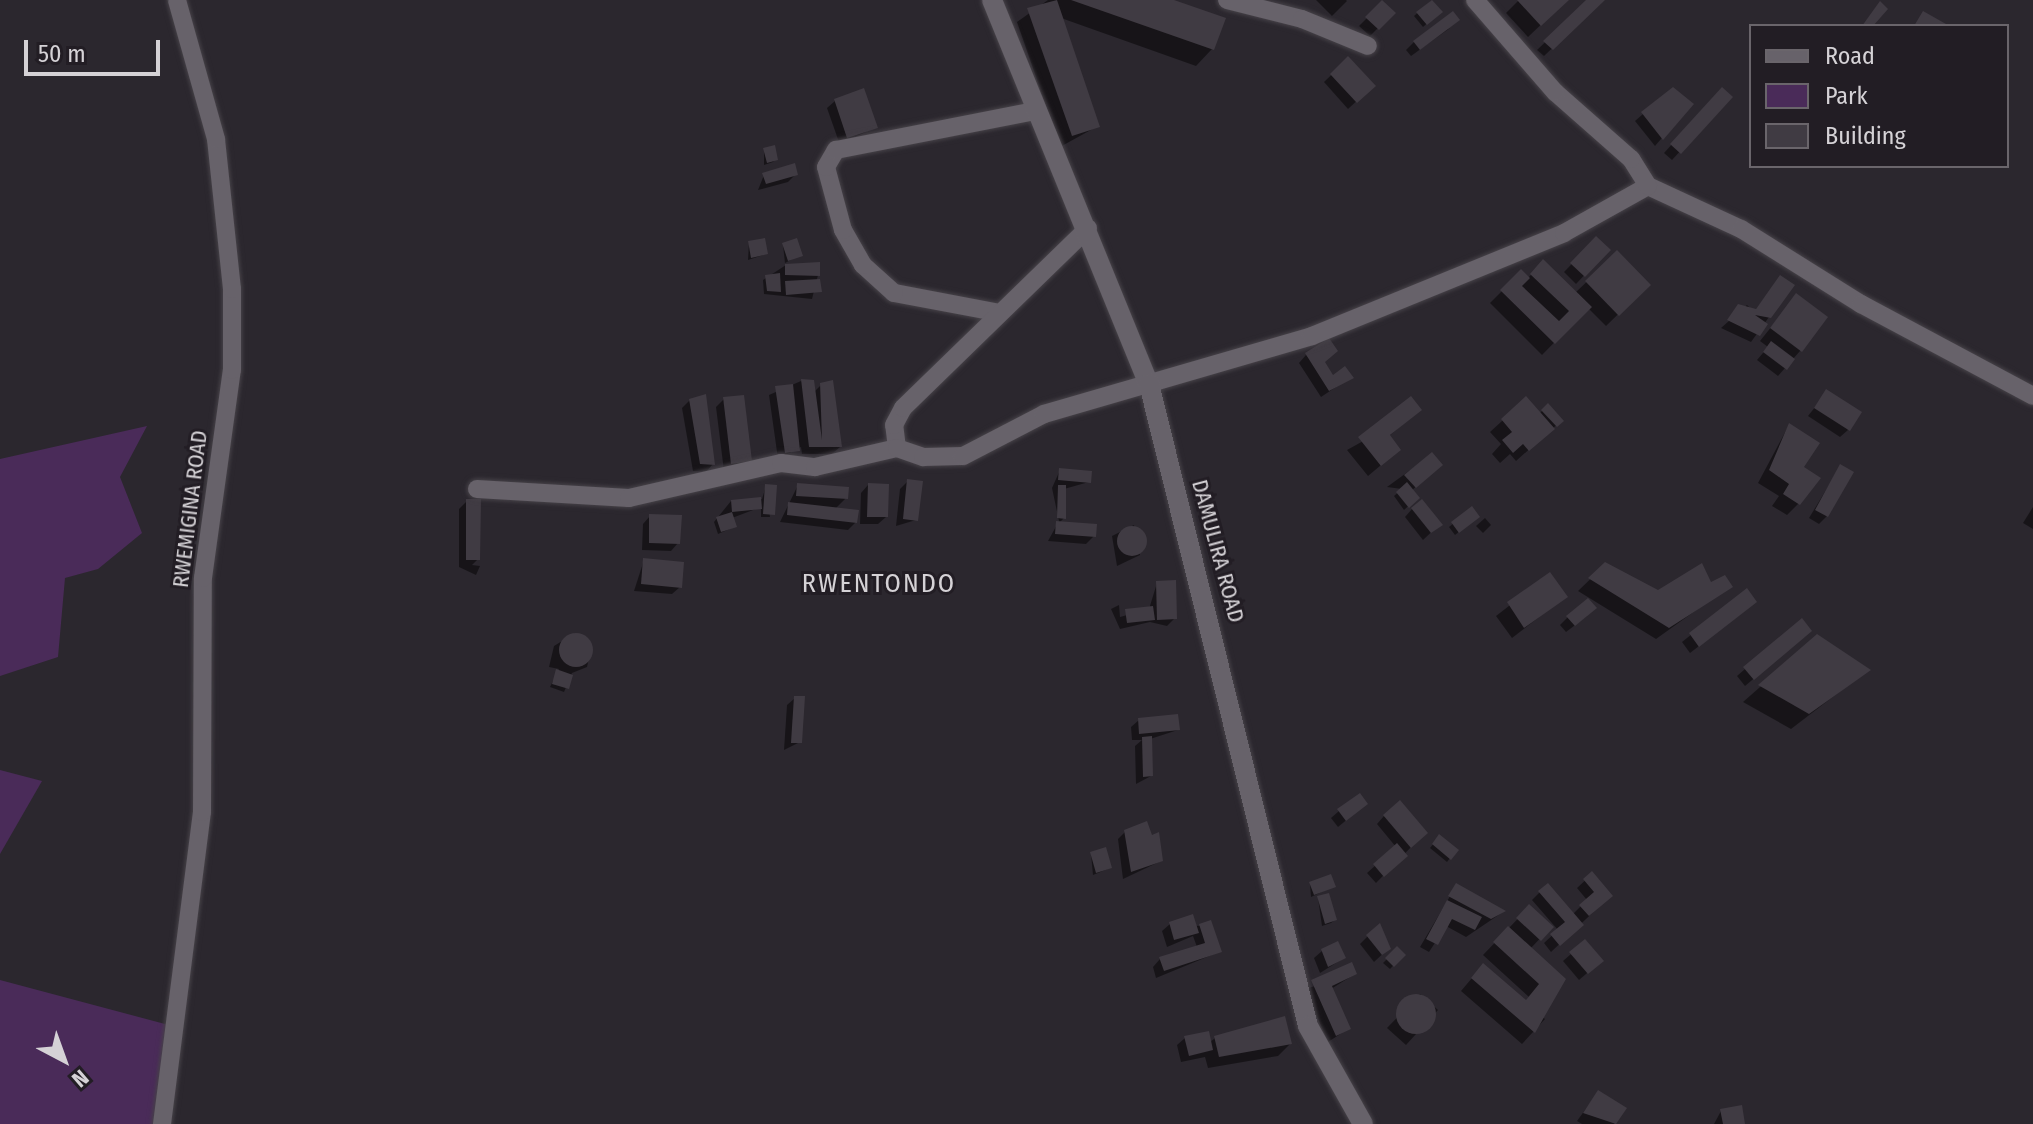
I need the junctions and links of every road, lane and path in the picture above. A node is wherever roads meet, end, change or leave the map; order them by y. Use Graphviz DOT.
graph roads {
  1 [pos="177,0"];
  2 [pos="992,0"];
  3 [pos="1227,0"];
  4 [pos="1475,0"];
  5 [pos="1368,46"];
  6 [pos="1034,111"];
  7 [pos="1648,186"];
  8 [pos="1088,228"];
  9 [pos="995,312"];
  10 [pos="1149,384"];
  11 [pos="2033,396"];
  12 [pos="897,448"];
  13 [pos="477,489"];
  14 [pos="162,1124"];
  15 [pos="1363,1124"];
  1 -- 14 [label="street, RWEMIGINA ROAD"];
  2 -- 6 [label="street, DAMULIRA ROAD"];
  3 -- 5 [label="street"];
  4 -- 7 [label="street"];
  6 -- 8 [label="street, DAMULIRA ROAD"];
  6 -- 9 [label="street"];
  7 -- 10 [label="street"];
  7 -- 11 [label="street"];
  8 -- 9 [label="street"];
  8 -- 10 [label="street, DAMULIRA ROAD"];
  9 -- 12 [label="street"];
  10 -- 12 [label="street"];
  10 -- 15 [label="street, DAMULIRA ROAD"];
  12 -- 13 [label="street"];
}
